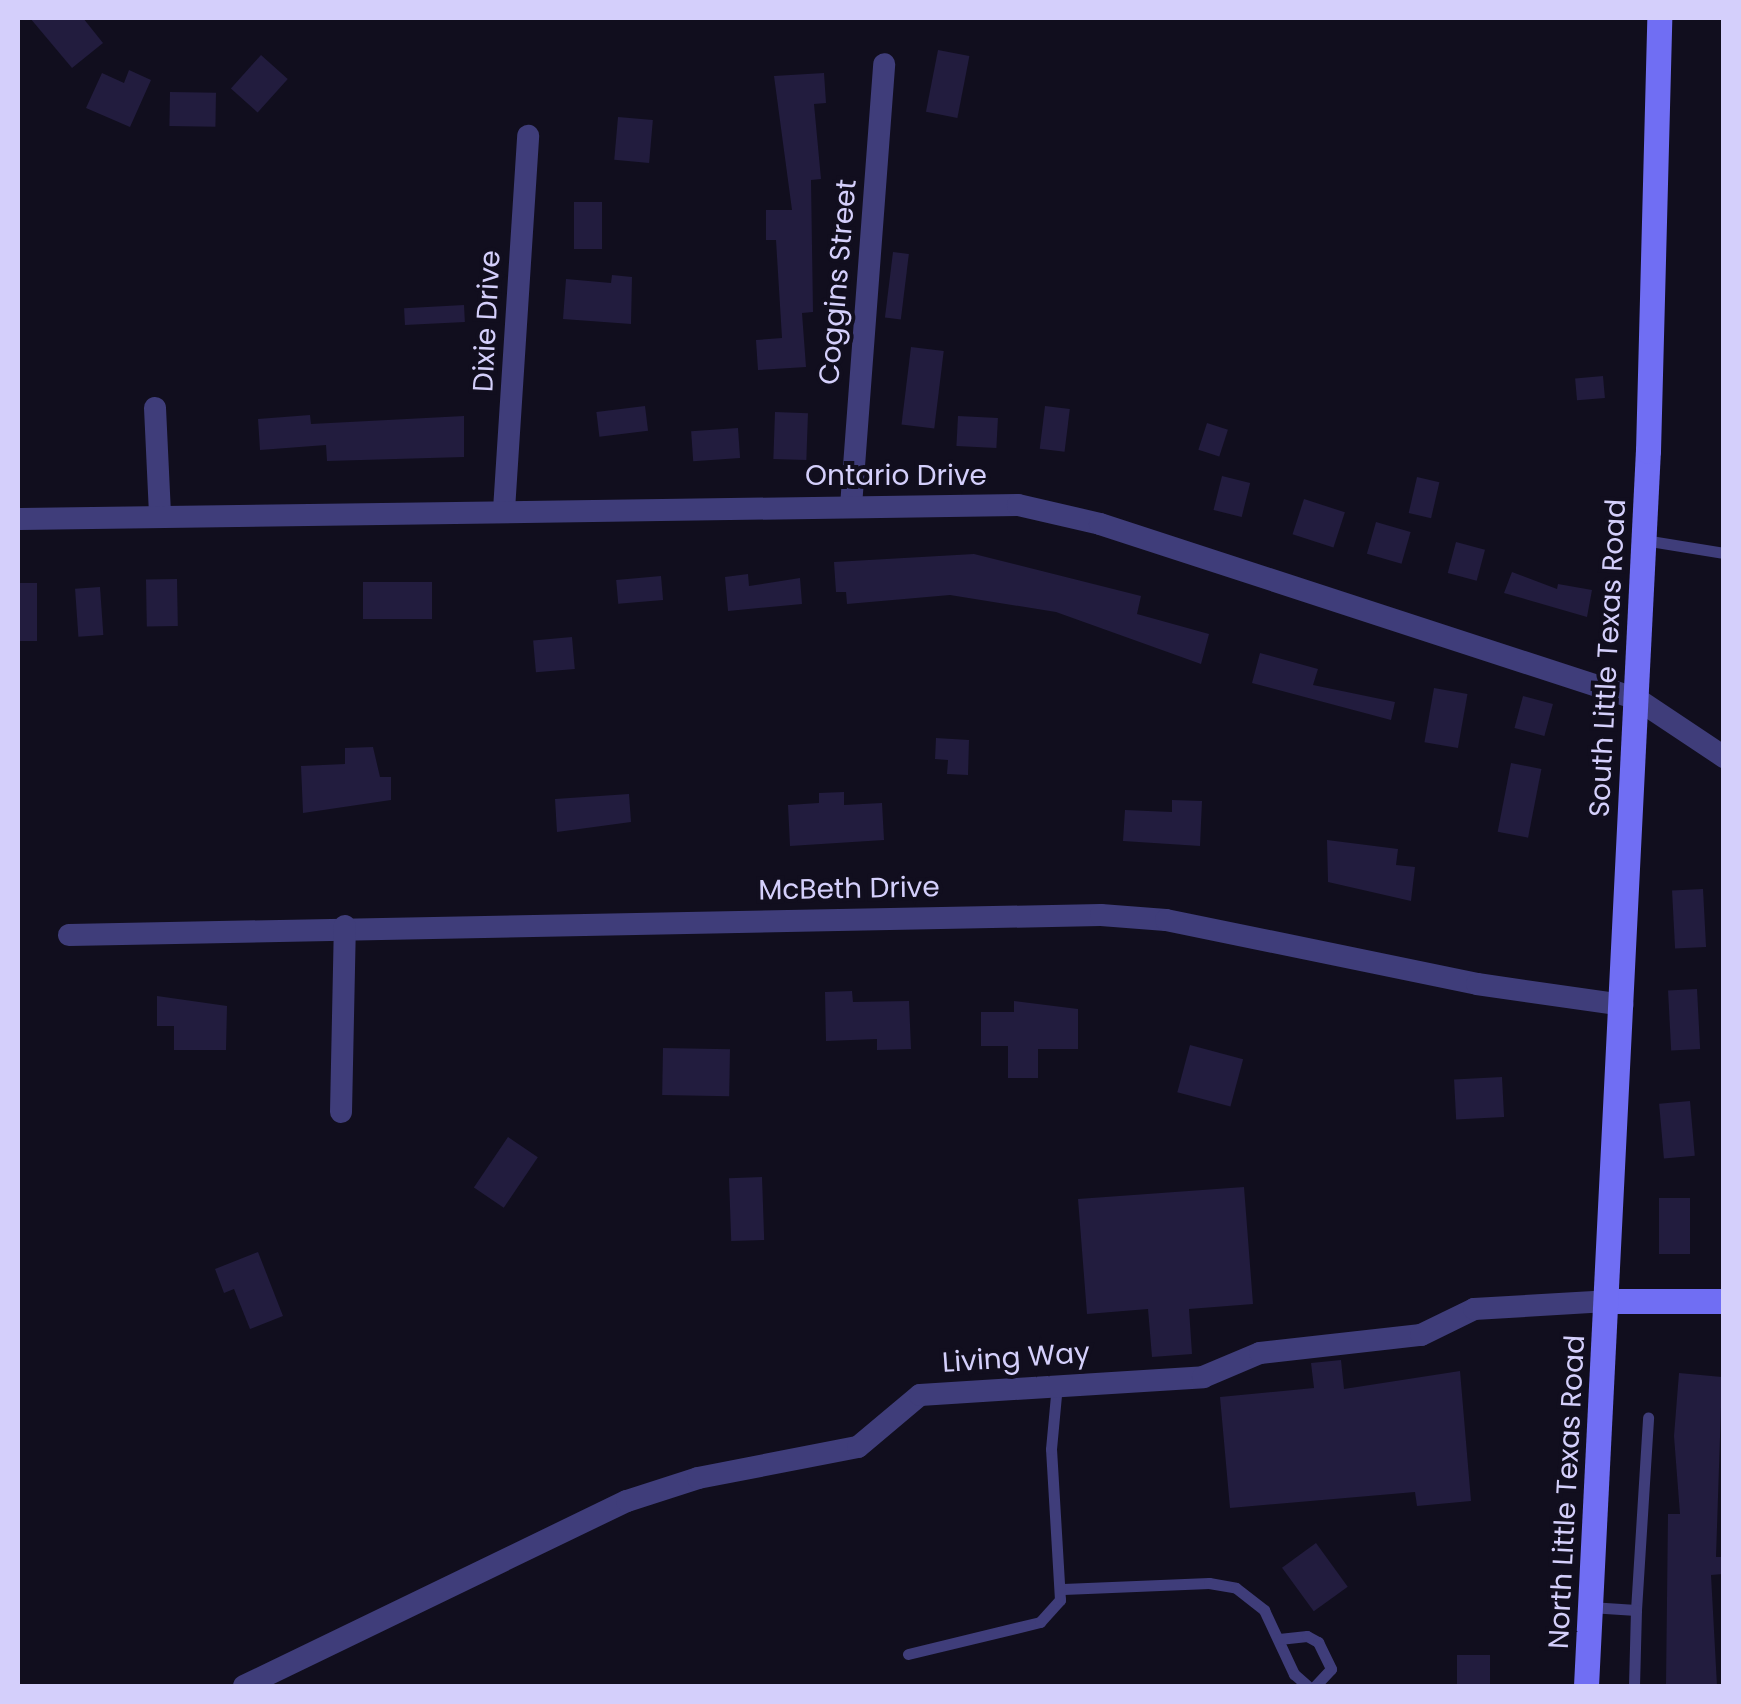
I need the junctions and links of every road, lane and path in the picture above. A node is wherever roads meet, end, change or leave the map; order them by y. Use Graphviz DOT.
graph roads {
  1 [pos="1659,18"];
  2 [pos="884,64"];
  3 [pos="528,136"];
  4 [pos="155,408"];
  5 [pos="851,506"];
  6 [pos="504,510"];
  7 [pos="160,516"];
  8 [pos="20,519"];
  9 [pos="1644,540"];
  10 [pos="1724,553"];
  11 [pos="1637,699"];
  12 [pos="1724,757"];
  13 [pos="346,926"];
  14 [pos="69,935"];
  15 [pos="1622,1005"];
  16 [pos="340,1112"];
  17 [pos="1724,1300"];
  18 [pos="1607,1301"];
  19 [pos="1057,1384"];
  20 [pos="1648,1417"];
  21 [pos="1063,1589"];
  22 [pos="1590,1607"];
  23 [pos="1636,1610"];
  24 [pos="1279,1639"];
  25 [pos="908,1654"];
  26 [pos="244,1686"];
  27 [pos="1311,1686"];
  28 [pos="1586,1686"];
  29 [pos="1634,1686"];
  1 -- 9 [label="street, South Little Texas Road"];
  2 -- 5 [label="street, Coggins Street"];
  3 -- 6 [label="street, Dixie Drive"];
  4 -- 7 [label="street"];
  5 -- 6 [label="street, Ontario Drive"];
  5 -- 11 [label="street, Ontario Drive"];
  6 -- 7 [label="street, Ontario Drive"];
  7 -- 8 [label="street, Ontario Drive"];
  9 -- 10 [label="lane"];
  9 -- 11 [label="street, South Little Texas Road"];
  11 -- 12 [label="street, Ontario Drive"];
  11 -- 15 [label="street, South Little Texas Road"];
  13 -- 14 [label="street, McBeth Drive"];
  13 -- 15 [label="street, McBeth Drive"];
  13 -- 16 [label="street"];
  15 -- 18 [label="street, South Little Texas Road"];
  17 -- 18 [label="street"];
  18 -- 19 [label="street, Living Way"];
  18 -- 22 [label="street, North Little Texas Road"];
  19 -- 21 [label="lane"];
  19 -- 26 [label="street, Living Way"];
  20 -- 23 [label="lane"];
  21 -- 24 [label="lane"];
  21 -- 25 [label="lane"];
  22 -- 23 [label="lane"];
  22 -- 28 [label="street, North Little Texas Road"];
  23 -- 29 [label="lane"];
  24 -- 27 [label="lane"];
  24 -- 27 [label="lane"];
}
